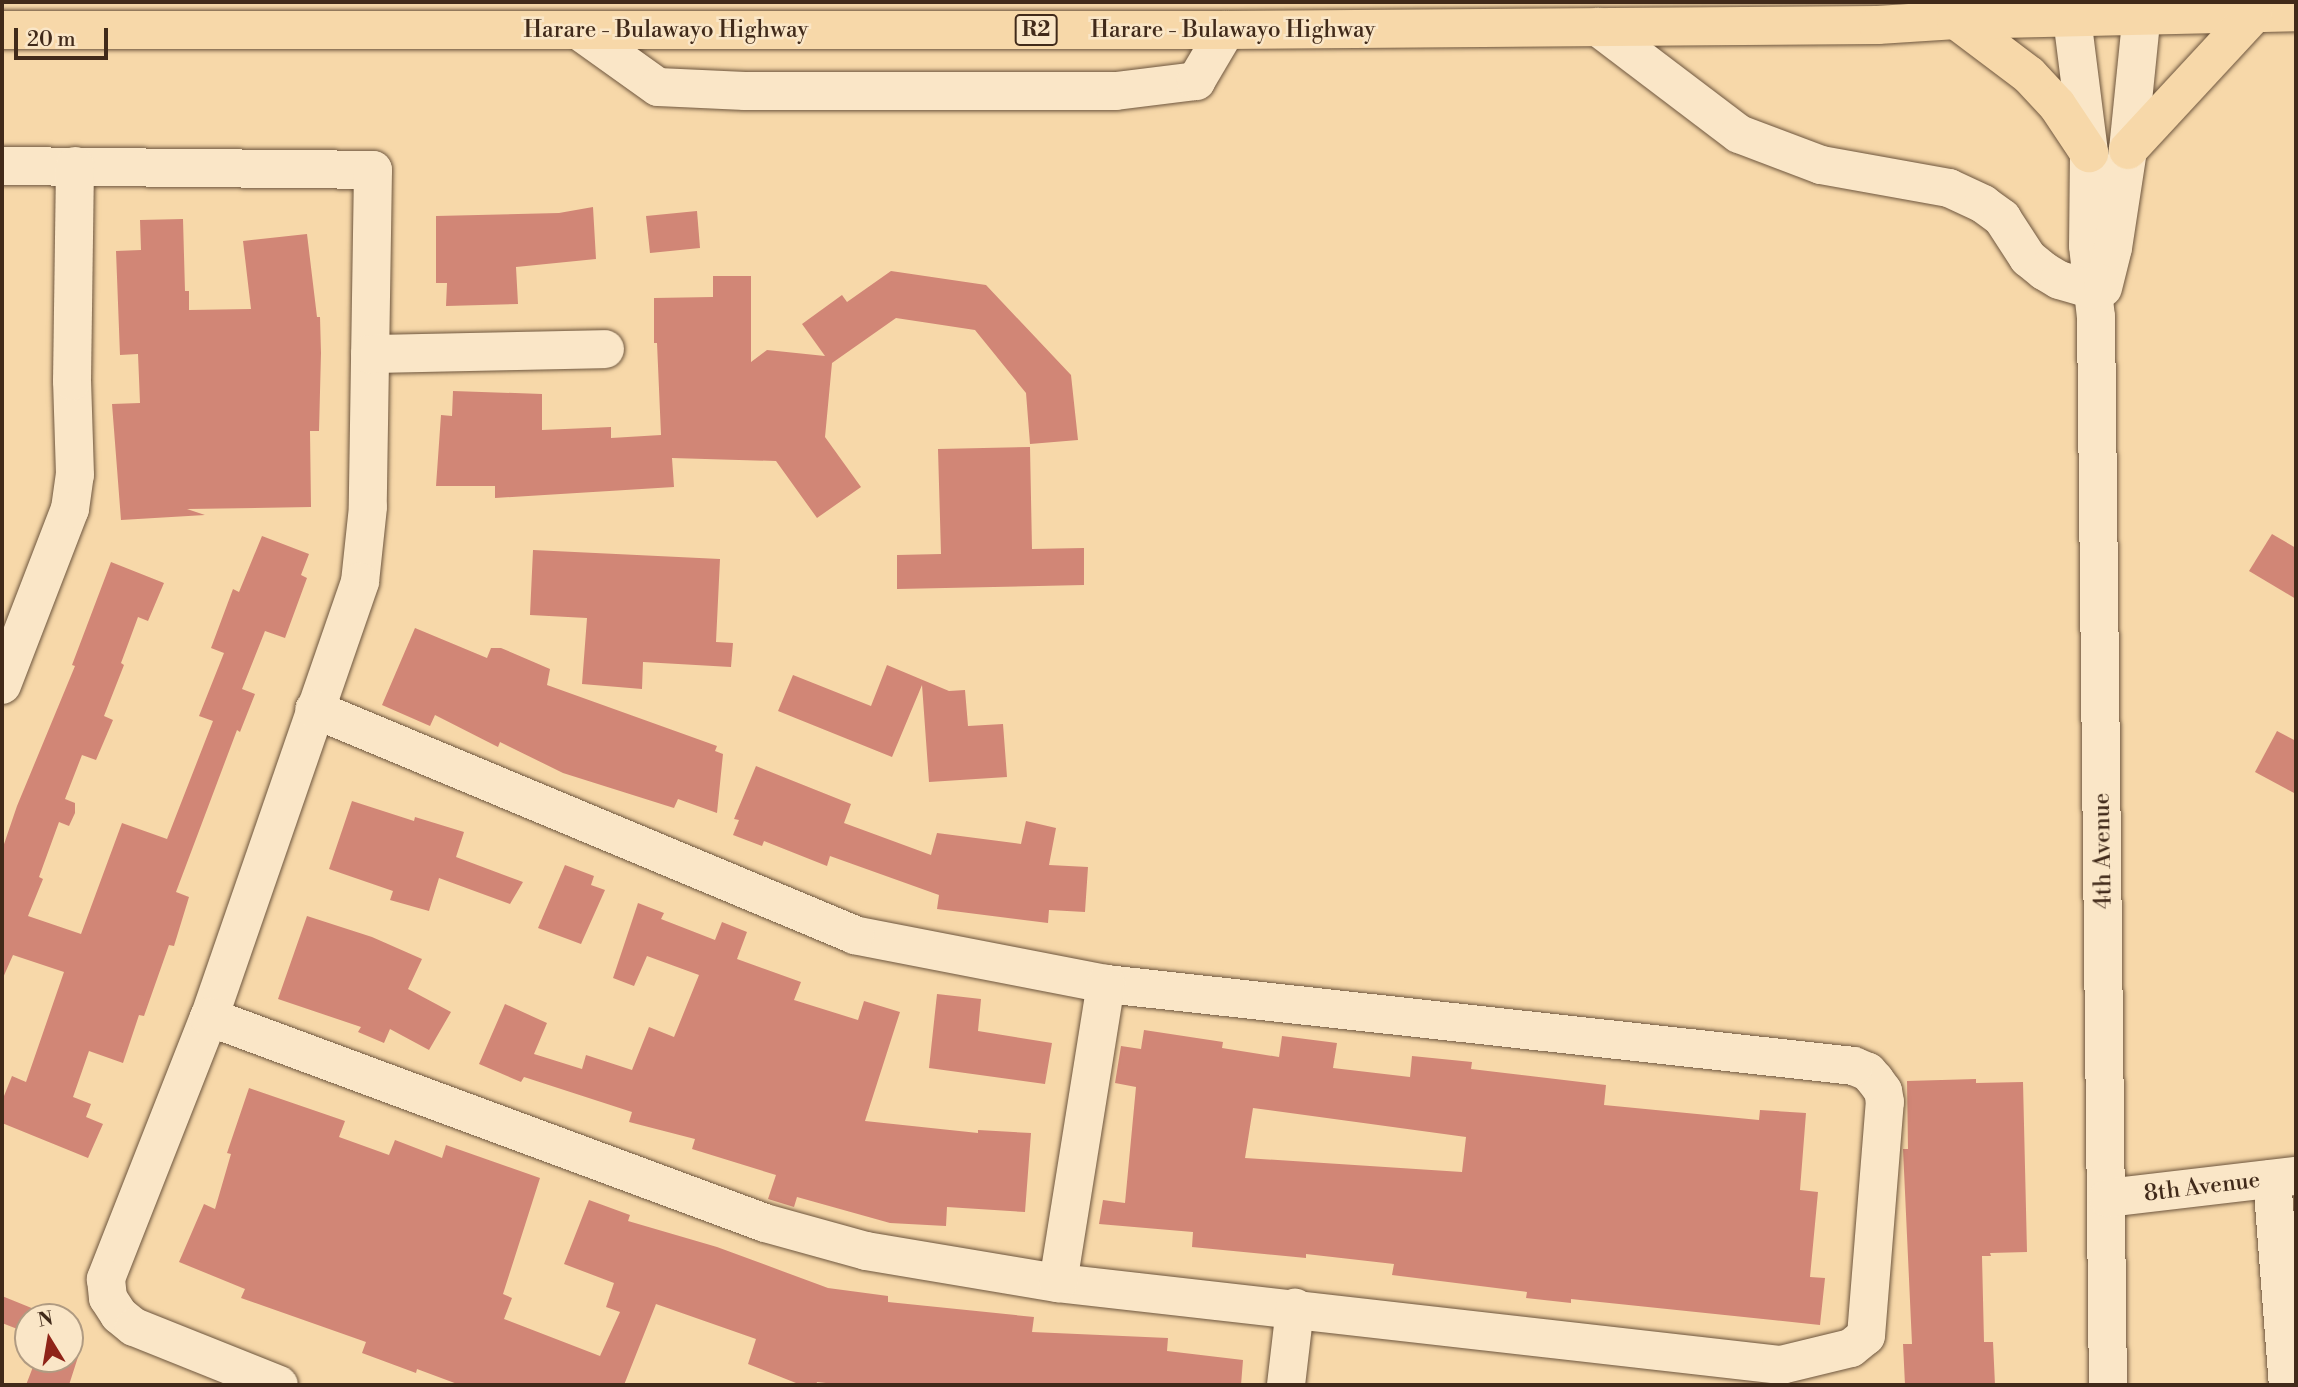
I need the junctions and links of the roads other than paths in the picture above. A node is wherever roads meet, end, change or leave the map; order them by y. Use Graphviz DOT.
graph roads {
  1 [pos="2143,9"];
  2 [pos="2070,10"];
  3 [pos="2296,12"];
  4 [pos="2253,15"];
  5 [pos="1956,20"];
  6 [pos="1598,27"];
  7 [pos="2,30"];
  8 [pos="578,30"];
  9 [pos="1226,30"];
  10 [pos="2128,150"];
  11 [pos="2089,153"];
  12 [pos="2,166"];
  13 [pos="75,166"];
  14 [pos="2094,303"];
  15 [pos="605,349"];
  16 [pos="370,354"];
  17 [pos="2,685"];
  18 [pos="314,709"];
  19 [pos="1106,984"];
  20 [pos="209,1017"];
  21 [pos="2284,1177"];
  22 [pos="2108,1198"];
  23 [pos="1058,1283"];
  24 [pos="1295,1308"];
  25 [pos="279,1385"];
  26 [pos="1286,1385"];
  27 [pos="2108,1385"];
  28 [pos="2288,1385"];
  1 -- 2 [label="highway, Harare - Bulawayo Highway / R2"];
  1 -- 4 [label="highway, Harare - Bulawayo Highway / R2"];
  1 -- 10 [label="street"];
  2 -- 5 [label="highway, Harare - Bulawayo Highway / R2"];
  2 -- 11 [label="street"];
  3 -- 4 [label="highway, Harare - Bulawayo Highway / R2"];
  4 -- 10 [label="highway"];
  5 -- 6 [label="highway, Harare - Bulawayo Highway / R2"];
  5 -- 11 [label="highway"];
  6 -- 9 [label="highway, Harare - Bulawayo Highway / R2"];
  6 -- 14 [label="street"];
  7 -- 8 [label="highway, Harare - Bulawayo Highway / R2"];
  8 -- 9 [label="highway, Harare - Bulawayo Highway / R2"];
  8 -- 9 [label="street"];
  10 -- 14 [label="street"];
  11 -- 14 [label="street"];
  12 -- 13 [label="street"];
  13 -- 16 [label="street"];
  13 -- 17 [label="street"];
  14 -- 22 [label="street, 4th Avenue"];
  15 -- 16 [label="street"];
  16 -- 18 [label="street"];
  18 -- 19 [label="street"];
  18 -- 20 [label="street"];
  19 -- 23 [label="street"];
  19 -- 24 [label="street"];
  20 -- 23 [label="street"];
  20 -- 25 [label="street"];
  21 -- 22 [label="street, 8th Avenue"];
  21 -- 28 [label="street"];
  22 -- 27 [label="street, 4th Avenue"];
  23 -- 24 [label="street"];
  24 -- 26 [label="street"];
}
